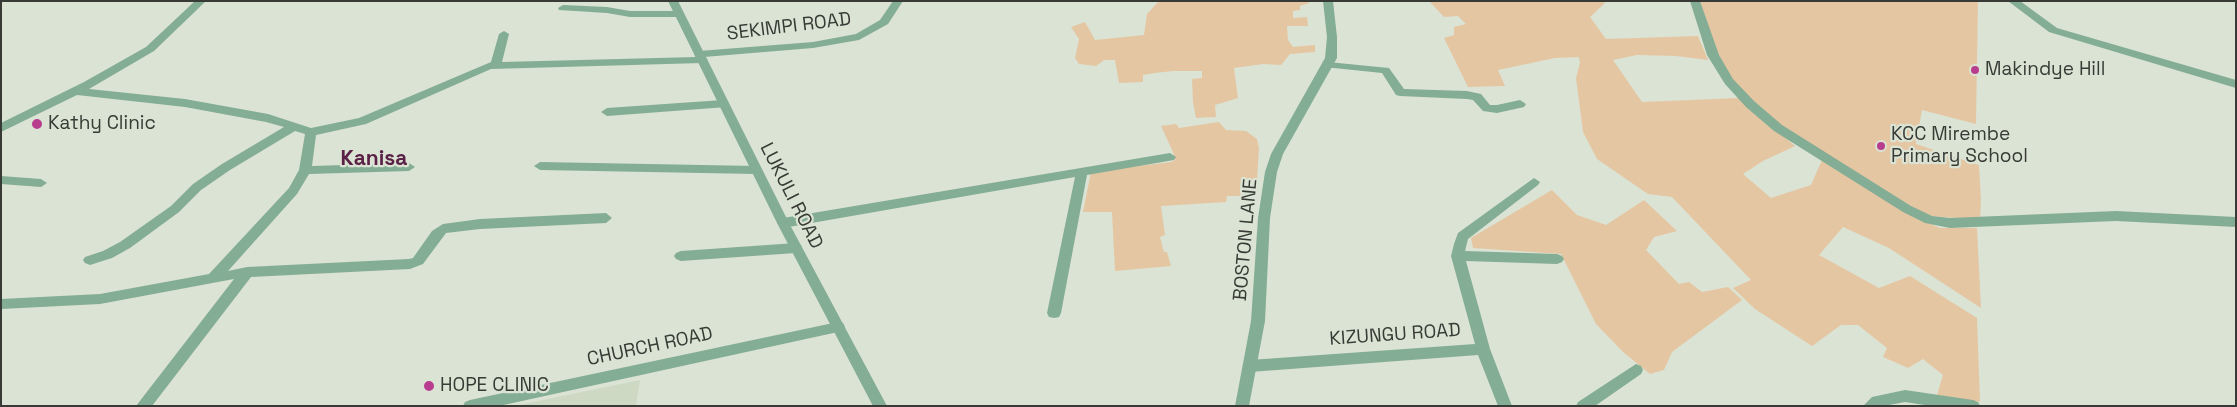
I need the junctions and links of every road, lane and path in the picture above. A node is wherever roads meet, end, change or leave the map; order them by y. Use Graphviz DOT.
graph roads {
  1 [pos="201,1"];
  2 [pos="673,1"];
  3 [pos="898,1"];
  4 [pos="1328,1"];
  5 [pos="1695,1"];
  6 [pos="2013,1"];
  7 [pos="564,8"];
  8 [pos="679,14"];
  9 [pos="504,34"];
  10 [pos="700,57"];
  11 [pos="496,65"];
  12 [pos="1328,65"];
  13 [pos="2236,84"];
  14 [pos="76,91"];
  15 [pos="723,104"];
  16 [pos="1520,104"];
  17 [pos="607,112"];
  18 [pos="295,126"];
  19 [pos="1,128"];
  20 [pos="310,132"];
  21 [pos="1170,156"];
  22 [pos="540,166"];
  23 [pos="409,167"];
  24 [pos="305,170"];
  25 [pos="756,170"];
  26 [pos="1082,172"];
  27 [pos="1,180"];
  28 [pos="1534,182"];
  29 [pos="41,183"];
  30 [pos="606,218"];
  31 [pos="2236,222"];
  32 [pos="783,223"];
  33 [pos="796,248"];
  34 [pos="681,256"];
  35 [pos="1458,256"];
  36 [pos="1557,259"];
  37 [pos="90,260"];
  38 [pos="247,272"];
  39 [pos="214,277"];
  40 [pos="1,304"];
  41 [pos="1054,313"];
  42 [pos="838,327"];
  43 [pos="1483,349"];
  44 [pos="1250,366"];
  45 [pos="1636,370"];
  46 [pos="143,406"];
  47 [pos="470,406"];
  48 [pos="880,406"];
  49 [pos="1242,406"];
  50 [pos="1505,406"];
  51 [pos="1583,406"];
  52 [pos="1870,406"];
  53 [pos="1973,406"];
  1 -- 14 [label="street"];
  2 -- 8 [label="street, LUKULI ROAD"];
  3 -- 10 [label="street, SEKIMPI ROAD"];
  4 -- 12 [label="street, BOSTON LANE"];
  5 -- 31 [label="street"];
  6 -- 13 [label="street"];
  7 -- 8 [label="street"];
  8 -- 10 [label="street, LUKULI ROAD"];
  9 -- 11 [label="street"];
  10 -- 11 [label="street, SEKIMPI ROAD"];
  10 -- 15 [label="street, LUKULI ROAD"];
  11 -- 20 [label="street, SEKIMPI ROAD"];
  12 -- 16 [label="street"];
  12 -- 44 [label="street, BOSTON LANE"];
  14 -- 18 [label="street"];
  14 -- 19 [label="street"];
  15 -- 17 [label="street"];
  15 -- 25 [label="street, LUKULI ROAD"];
  18 -- 20 [label="street"];
  18 -- 37 [label="street"];
  20 -- 24 [label="street"];
  21 -- 26 [label="street"];
  22 -- 25 [label="street"];
  23 -- 24 [label="street"];
  24 -- 39 [label="street"];
  25 -- 32 [label="street, LUKULI ROAD"];
  26 -- 32 [label="street"];
  26 -- 41 [label="street"];
  27 -- 29 [label="street"];
  28 -- 35 [label="street"];
  30 -- 38 [label="street"];
  32 -- 33 [label="street, LUKULI ROAD"];
  33 -- 34 [label="street"];
  33 -- 42 [label="street, LUKULI ROAD"];
  35 -- 36 [label="street"];
  35 -- 43 [label="street"];
  38 -- 39 [label="street"];
  38 -- 46 [label="street"];
  39 -- 40 [label="street"];
  42 -- 47 [label="street, CHURCH ROAD"];
  42 -- 48 [label="street, LUKULI ROAD"];
  43 -- 44 [label="street, KIZUNGU ROAD"];
  43 -- 50 [label="street, KIZUNGU ROAD"];
  44 -- 49 [label="street, BOSTON LANE"];
  45 -- 51 [label="street"];
  52 -- 53 [label="street"];
}
